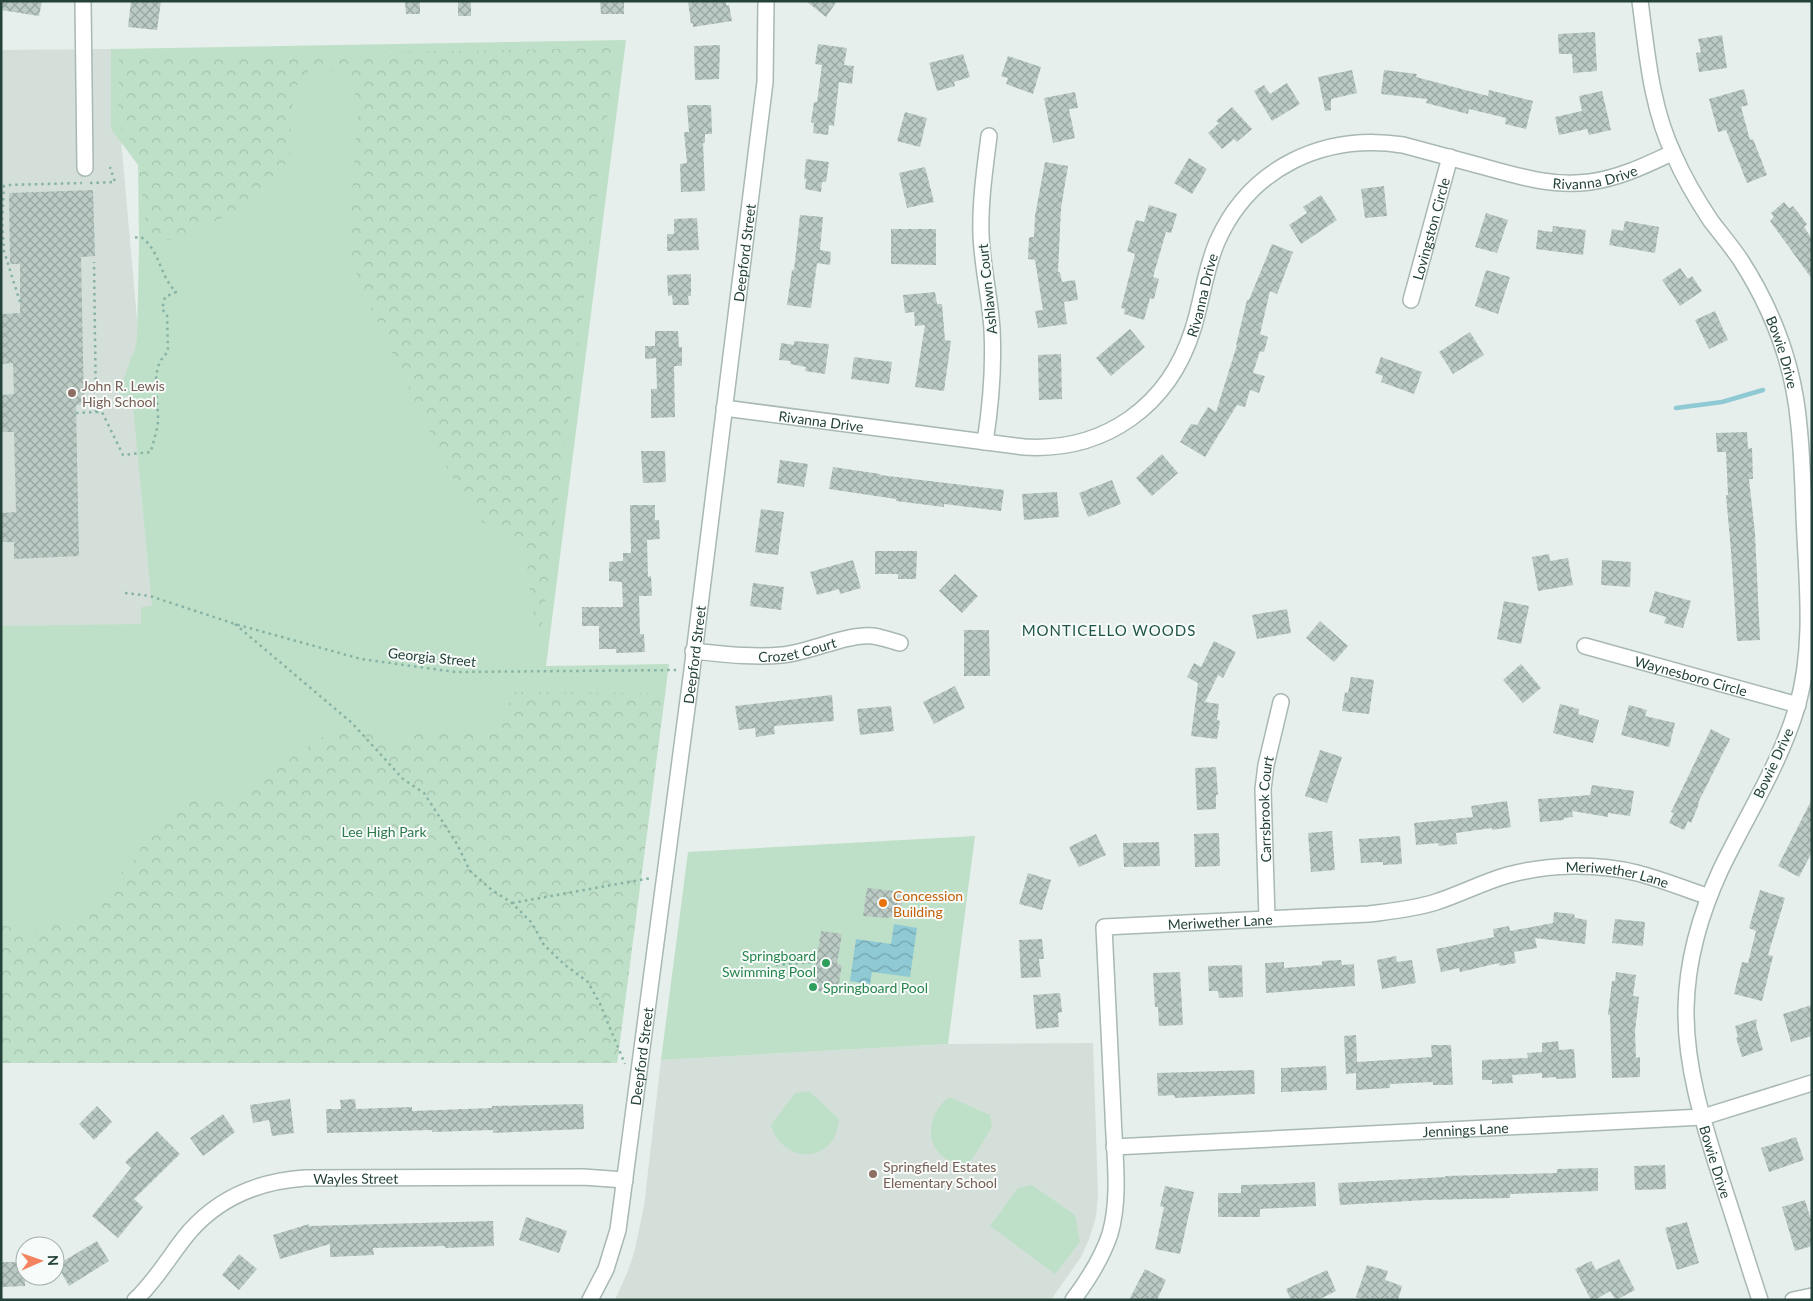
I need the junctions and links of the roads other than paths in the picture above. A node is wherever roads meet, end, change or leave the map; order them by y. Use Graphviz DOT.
graph roads {
  1 [pos="83,1"];
  2 [pos="766,1"];
  3 [pos="1640,1"];
  4 [pos="989,136"];
  5 [pos="1672,153"];
  6 [pos="1450,157"];
  7 [pos="84,168"];
  8 [pos="1411,300"];
  9 [pos="724,408"];
  10 [pos="985,442"];
  11 [pos="1809,580"];
  12 [pos="900,642"];
  13 [pos="1585,646"];
  14 [pos="693,651"];
  15 [pos="1281,702"];
  16 [pos="1798,705"];
  17 [pos="1709,897"];
  18 [pos="1267,918"];
  19 [pos="1812,1083"];
  20 [pos="1703,1117"];
  21 [pos="1114,1147"];
  22 [pos="625,1180"];
  23 [pos="1812,1296"];
  24 [pos="135,1300"];
  25 [pos="590,1300"];
  26 [pos="1073,1300"];
  27 [pos="1760,1300"];
  28 [pos="1794,1300"];
  1 -- 7 [label="street"];
  2 -- 9 [label="street, Deepford Street"];
  3 -- 5 [label="street, Bowie Drive"];
  4 -- 10 [label="street, Ashlawn Court"];
  5 -- 6 [label="street, Rivanna Drive"];
  5 -- 11 [label="street, Bowie Drive"];
  6 -- 8 [label="street, Lovingston Circle"];
  6 -- 10 [label="street, Rivanna Drive"];
  9 -- 10 [label="street, Rivanna Drive"];
  9 -- 14 [label="street, Deepford Street"];
  11 -- 16 [label="street, Bowie Drive"];
  12 -- 14 [label="street, Crozet Court"];
  13 -- 16 [label="street, Waynesboro Circle"];
  14 -- 22 [label="street, Deepford Street"];
  15 -- 18 [label="street, Carrsbrook Court"];
  16 -- 17 [label="street, Bowie Drive"];
  17 -- 18 [label="street, Meriwether Lane"];
  17 -- 20 [label="street, Bowie Drive"];
  18 -- 21 [label="street, Meriwether Lane"];
  19 -- 20 [label="street, Jennings Lane"];
  20 -- 21 [label="street, Jennings Lane"];
  20 -- 27 [label="street, Bowie Drive"];
  21 -- 26 [label="street, Meriwether Lane"];
  22 -- 24 [label="street, Wayles Street"];
  22 -- 25 [label="street, Deepford Street"];
  23 -- 28 [label="street"];
}
